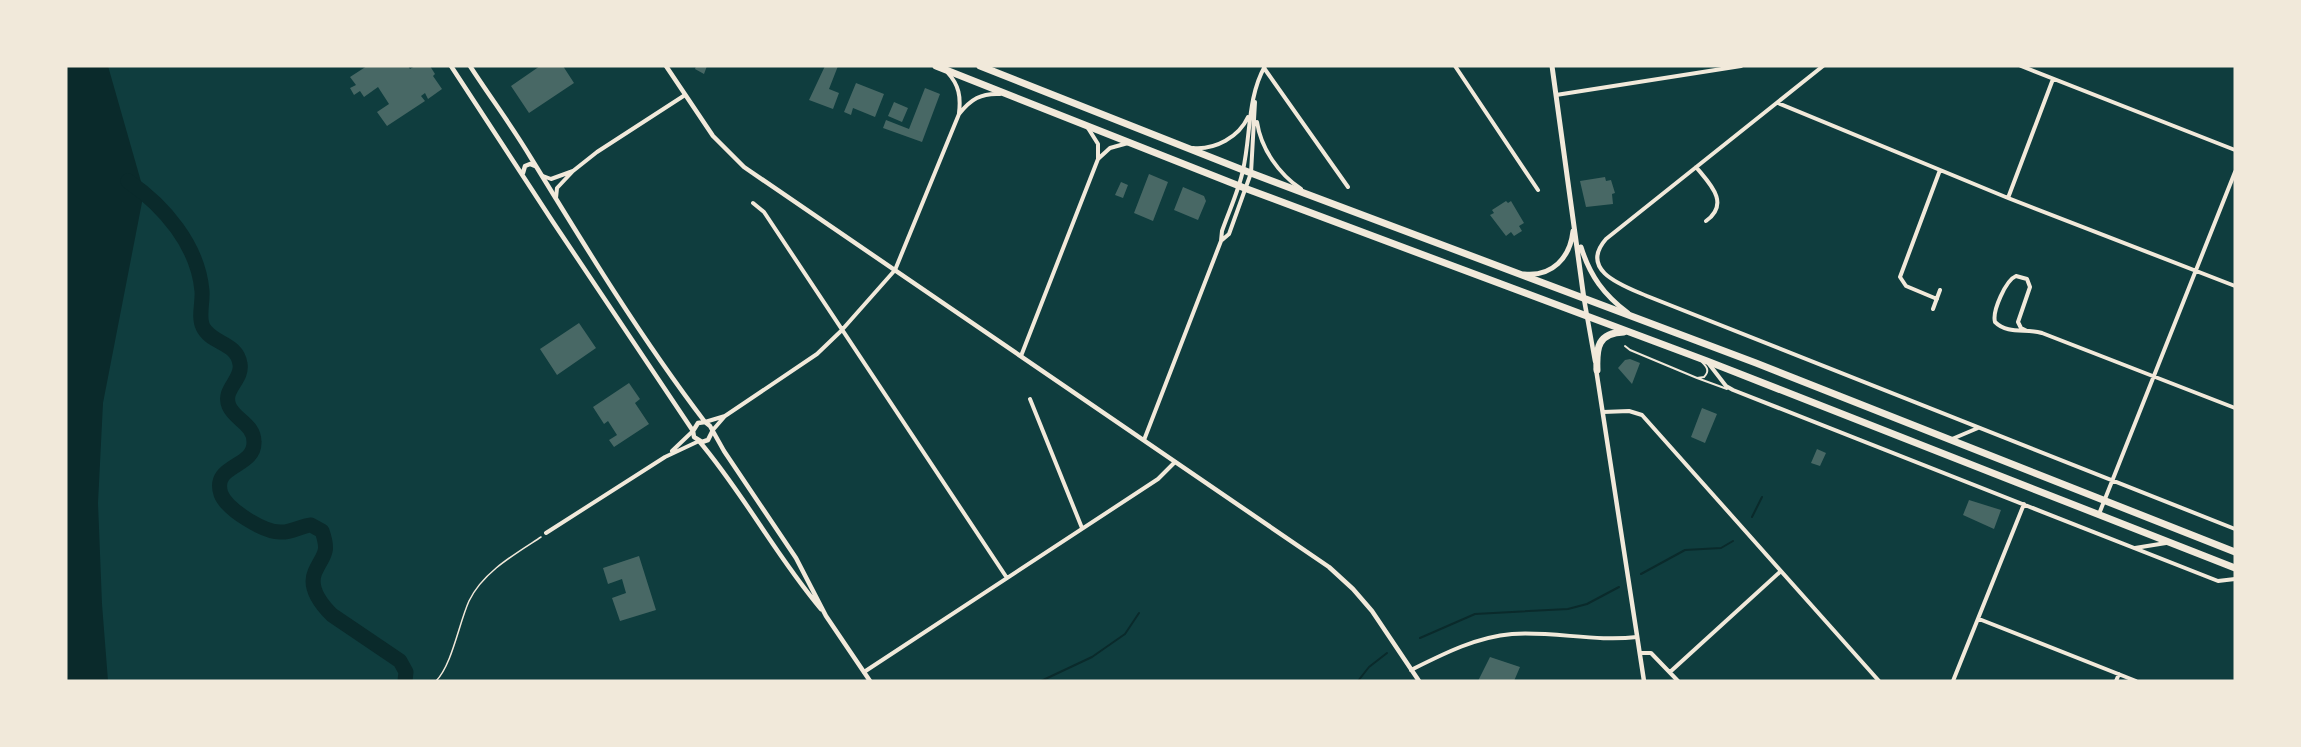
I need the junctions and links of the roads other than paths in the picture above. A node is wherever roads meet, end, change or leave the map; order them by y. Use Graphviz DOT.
graph roads {
  1 [pos="451,66"];
  2 [pos="470,66"];
  3 [pos="666,66"];
  4 [pos="936,66"];
  5 [pos="980,66"];
  6 [pos="1455,66"];
  7 [pos="1552,66"];
  8 [pos="1741,66"];
  9 [pos="1823,66"];
  10 [pos="2021,66"];
  11 [pos="1265,67"];
  12 [pos="946,70"];
  13 [pos="2053,79"];
  14 [pos="1007,94"];
  15 [pos="685,95"];
  16 [pos="1556,95"];
  17 [pos="1778,103"];
  18 [pos="1253,109"];
  19 [pos="959,114"];
  20 [pos="1084,125"];
  21 [pos="1130,143"];
  22 [pos="1180,145"];
  23 [pos="2235,150"];
  24 [pos="1098,159"];
  25 [pos="1696,167"];
  26 [pos="537,168"];
  27 [pos="1243,170"];
  28 [pos="1940,170"];
  29 [pos="573,171"];
  30 [pos="2235,172"];
  31 [pos="540,173"];
  32 [pos="1251,174"];
  33 [pos="524,175"];
  34 [pos="1238,185"];
  35 [pos="1348,187"];
  36 [pos="1247,189"];
  37 [pos="1538,190"];
  38 [pos="1309,195"];
  39 [pos="2008,198"];
  40 [pos="557,203"];
  41 [pos="753,203"];
  42 [pos="1573,207"];
  43 [pos="561,210"];
  44 [pos="549,216"];
  45 [pos="1706,222"];
  46 [pos="1576,234"];
  47 [pos="1221,241"];
  48 [pos="896,270"];
  49 [pos="2196,271"];
  50 [pos="1516,273"];
  51 [pos="2235,286"];
  52 [pos="1940,290"];
  53 [pos="1584,299"];
  54 [pos="1937,299"];
  55 [pos="1933,309"];
  56 [pos="1587,317"];
  57 [pos="1633,317"];
  58 [pos="841,331"];
  59 [pos="2026,331"];
  60 [pos="1630,332"];
  61 [pos="1625,346"];
  62 [pos="1021,356"];
  63 [pos="1703,359"];
  64 [pos="1597,370"];
  65 [pos="2152,376"];
  66 [pos="1697,378"];
  67 [pos="1733,390"];
  68 [pos="1030,399"];
  69 [pos="2235,408"];
  70 [pos="1603,412"];
  71 [pos="725,416"];
  72 [pos="705,422"];
  73 [pos="1978,428"];
  74 [pos="693,431"];
  75 [pos="712,432"];
  76 [pos="1144,440"];
  77 [pos="1951,440"];
  78 [pos="699,441"];
  79 [pos="665,457"];
  80 [pos="1175,462"];
  81 [pos="2112,480"];
  82 [pos="2104,500"];
  83 [pos="2024,504"];
  84 [pos="2099,515"];
  85 [pos="1082,528"];
  86 [pos="2235,529"];
  87 [pos="546,533"];
  88 [pos="2170,543"];
  89 [pos="2134,548"];
  90 [pos="2235,552"];
  91 [pos="797,561"];
  92 [pos="787,567"];
  93 [pos="2235,568"];
  94 [pos="1781,571"];
  95 [pos="1006,578"];
  96 [pos="2235,579"];
  97 [pos="826,616"];
  98 [pos="1979,619"];
  99 [pos="1638,637"];
  100 [pos="1640,653"];
  101 [pos="1411,670"];
  102 [pos="864,672"];
  103 [pos="1670,672"];
  104 [pos="2119,674"];
  105 [pos="870,681"];
  106 [pos="1419,681"];
  107 [pos="1644,681"];
  108 [pos="1678,681"];
  109 [pos="1879,681"];
  110 [pos="1953,681"];
  111 [pos="2116,681"];
  112 [pos="2136,681"];
  1 -- 33 [label="street"];
  2 -- 26 [label="street"];
  3 -- 15 [label="street"];
  4 -- 12 [label="highway"];
  5 -- 22 [label="highway"];
  6 -- 37 [label="street"];
  7 -- 16 [label="main road"];
  8 -- 16 [label="street"];
  9 -- 17 [label="street"];
  10 -- 13 [label="street"];
  11 -- 18 [label="street"];
  11 -- 35 [label="street"];
  12 -- 14 [label="highway"];
  12 -- 19 [label="street"];
  13 -- 23 [label="street"];
  13 -- 39 [label="street"];
  14 -- 19 [label="street"];
  14 -- 20 [label="highway"];
  15 -- 29 [label="street"];
  15 -- 48 [label="street"];
  16 -- 42 [label="main road"];
  17 -- 25 [label="street"];
  17 -- 28 [label="street"];
  18 -- 22 [label="street"];
  18 -- 27 [label="street"];
  18 -- 32 [label="street"];
  18 -- 38 [label="street"];
  19 -- 48 [label="street"];
  20 -- 21 [label="highway"];
  20 -- 24 [label="street"];
  21 -- 24 [label="street"];
  21 -- 34 [label="highway"];
  22 -- 27 [label="highway"];
  24 -- 62 [label="street"];
  25 -- 45 [label="street"];
  25 -- 73 [label="street"];
  26 -- 31 [label="street"];
  26 -- 33 [label="street"];
  27 -- 32 [label="highway"];
  27 -- 34 [label="street"];
  28 -- 39 [label="street"];
  28 -- 54 [label="street"];
  29 -- 31 [label="street"];
  29 -- 40 [label="street"];
  30 -- 49 [label="street"];
  31 -- 40 [label="street"];
  32 -- 36 [label="street"];
  32 -- 38 [label="highway"];
  33 -- 44 [label="street"];
  34 -- 36 [label="highway"];
  34 -- 47 [label="street"];
  36 -- 47 [label="street"];
  36 -- 56 [label="highway"];
  38 -- 50 [label="highway"];
  39 -- 49 [label="street"];
  40 -- 43 [label="street"];
  41 -- 58 [label="street"];
  42 -- 46 [label="main road"];
  42 -- 50 [label="main road"];
  43 -- 44 [label="street"];
  43 -- 72 [label="street"];
  44 -- 74 [label="street"];
  46 -- 53 [label="main road"];
  46 -- 57 [label="main road"];
  47 -- 76 [label="street"];
  48 -- 58 [label="street"];
  48 -- 62 [label="street"];
  49 -- 51 [label="street"];
  49 -- 65 [label="street"];
  50 -- 53 [label="highway"];
  52 -- 54 [label="street"];
  53 -- 56 [label="street"];
  53 -- 57 [label="highway"];
  54 -- 55 [label="street"];
  56 -- 60 [label="highway"];
  56 -- 64 [label="street"];
  57 -- 77 [label="highway"];
  58 -- 71 [label="street"];
  58 -- 95 [label="street"];
  59 -- 59 [label="street"];
  59 -- 65 [label="street"];
  60 -- 63 [label="highway"];
  60 -- 64 [label="highway"];
  61 -- 66 [label="lane"];
  62 -- 76 [label="street"];
  63 -- 66 [label="lane"];
  63 -- 67 [label="street"];
  63 -- 84 [label="highway"];
  64 -- 70 [label="street"];
  65 -- 69 [label="street"];
  65 -- 81 [label="street"];
  66 -- 67 [label="lane"];
  67 -- 83 [label="street"];
  68 -- 85 [label="street"];
  70 -- 94 [label="street"];
  70 -- 99 [label="street"];
  71 -- 72 [label="street"];
  71 -- 75 [label="street"];
  72 -- 74 [label="street"];
  72 -- 75 [label="street"];
  73 -- 77 [label="street"];
  73 -- 81 [label="street"];
  74 -- 78 [label="street"];
  74 -- 79 [label="street"];
  75 -- 78 [label="street"];
  75 -- 91 [label="street"];
  76 -- 80 [label="street"];
  77 -- 82 [label="highway"];
  78 -- 79 [label="street"];
  78 -- 92 [label="street"];
  79 -- 87 [label="street"];
  80 -- 85 [label="street"];
  80 -- 101 [label="street"];
  81 -- 82 [label="street"];
  81 -- 86 [label="street"];
  82 -- 84 [label="street"];
  82 -- 90 [label="highway"];
  83 -- 89 [label="street"];
  83 -- 98 [label="street"];
  84 -- 88 [label="highway"];
  85 -- 95 [label="street"];
  88 -- 89 [label="street"];
  88 -- 93 [label="highway"];
  89 -- 96 [label="street"];
  91 -- 92 [label="street"];
  91 -- 97 [label="street"];
  92 -- 97 [label="street"];
  94 -- 103 [label="street"];
  94 -- 109 [label="street"];
  95 -- 102 [label="street"];
  97 -- 102 [label="street"];
  98 -- 104 [label="street"];
  98 -- 110 [label="street"];
  99 -- 100 [label="street"];
  99 -- 101 [label="street"];
  100 -- 103 [label="street"];
  100 -- 107 [label="street"];
  101 -- 106 [label="street"];
  102 -- 105 [label="street"];
  103 -- 108 [label="street"];
  104 -- 111 [label="street"];
  104 -- 112 [label="street"];
}
